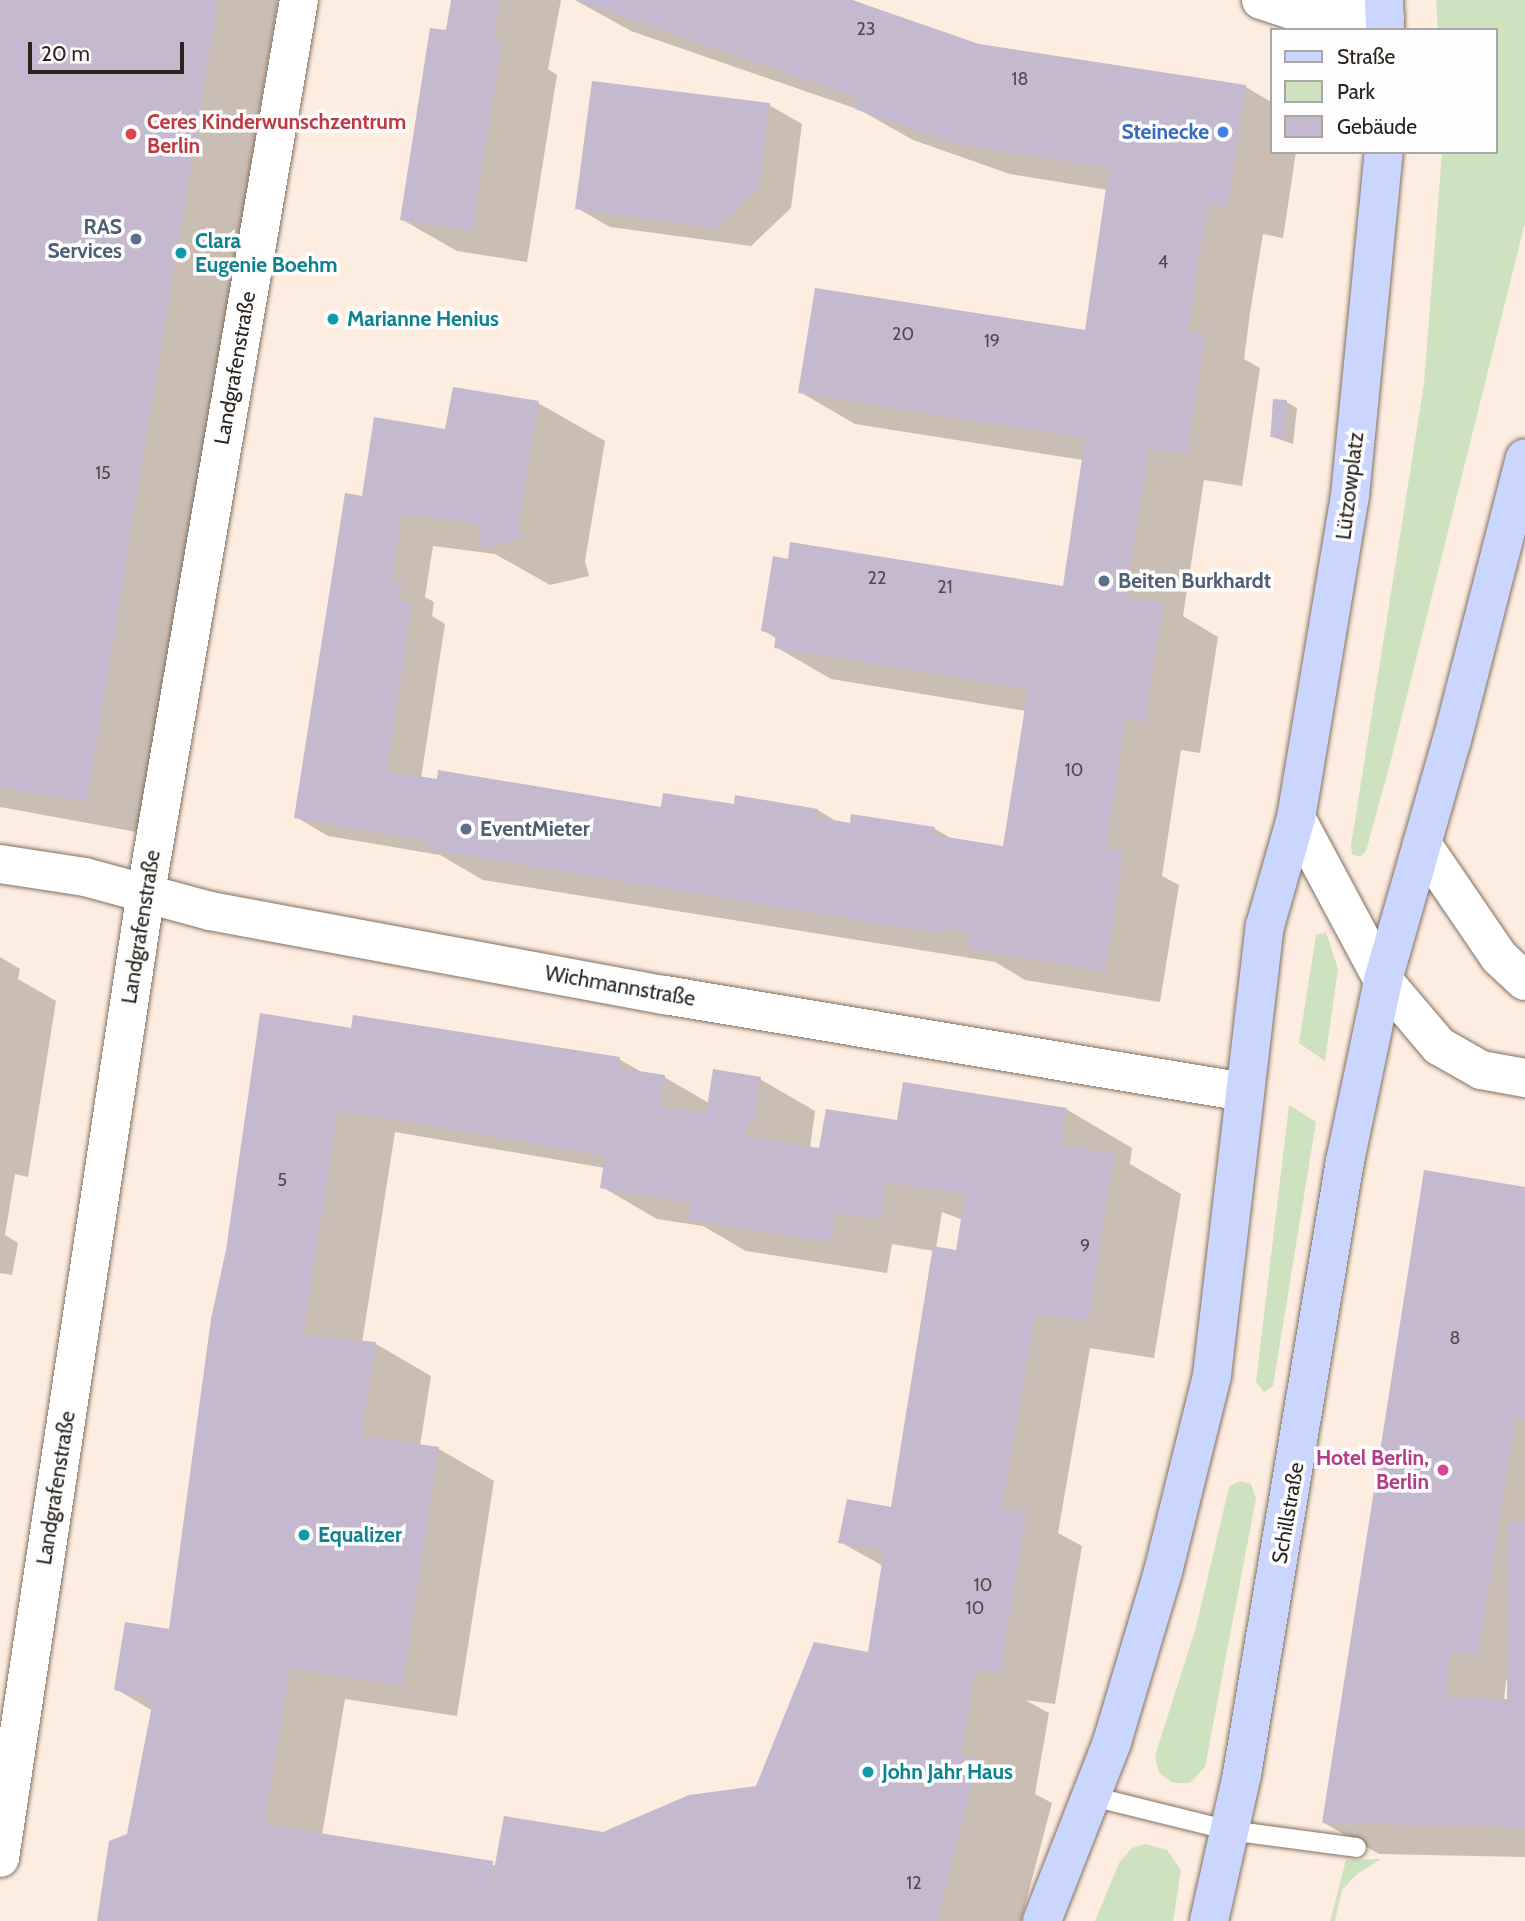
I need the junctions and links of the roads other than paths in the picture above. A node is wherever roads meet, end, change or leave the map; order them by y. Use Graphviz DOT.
graph roads {
  1 [pos="299,0"];
  2 [pos="1261,0"];
  3 [pos="1385,15"];
  4 [pos="1384,154"];
  5 [pos="1525,458"];
  6 [pos="1296,818"];
  7 [pos="1422,844"];
  8 [pos="0,864"];
  9 [pos="146,892"];
  10 [pos="1383,980"];
  11 [pos="1525,981"];
  12 [pos="1525,1078"];
  13 [pos="1244,1092"];
  14 [pos="1092,1796"];
  15 [pos="1230,1830"];
  16 [pos="1356,1847"];
  17 [pos="0,1858"];
  18 [pos="1042,1921"];
  19 [pos="1209,1921"];
  1 -- 9 [label="street, Landgrafenstraße"];
  2 -- 3 [label="street"];
  4 -- 6 [label="main road, Lützowplatz"];
  5 -- 7 [label="main road"];
  6 -- 10 [label="street"];
  6 -- 13 [label="main road, Lützowplatz"];
  7 -- 10 [label="main road"];
  7 -- 11 [label="street"];
  8 -- 9 [label="street, Wichmannstraße"];
  9 -- 13 [label="street, Wichmannstraße"];
  9 -- 17 [label="street, Landgrafenstraße"];
  10 -- 12 [label="street"];
  10 -- 15 [label="main road, Schillstraße"];
  13 -- 14 [label="main road"];
  14 -- 15 [label="lane"];
  14 -- 18 [label="main road"];
  15 -- 16 [label="lane"];
  15 -- 19 [label="main road, Schillstraße"];
}
